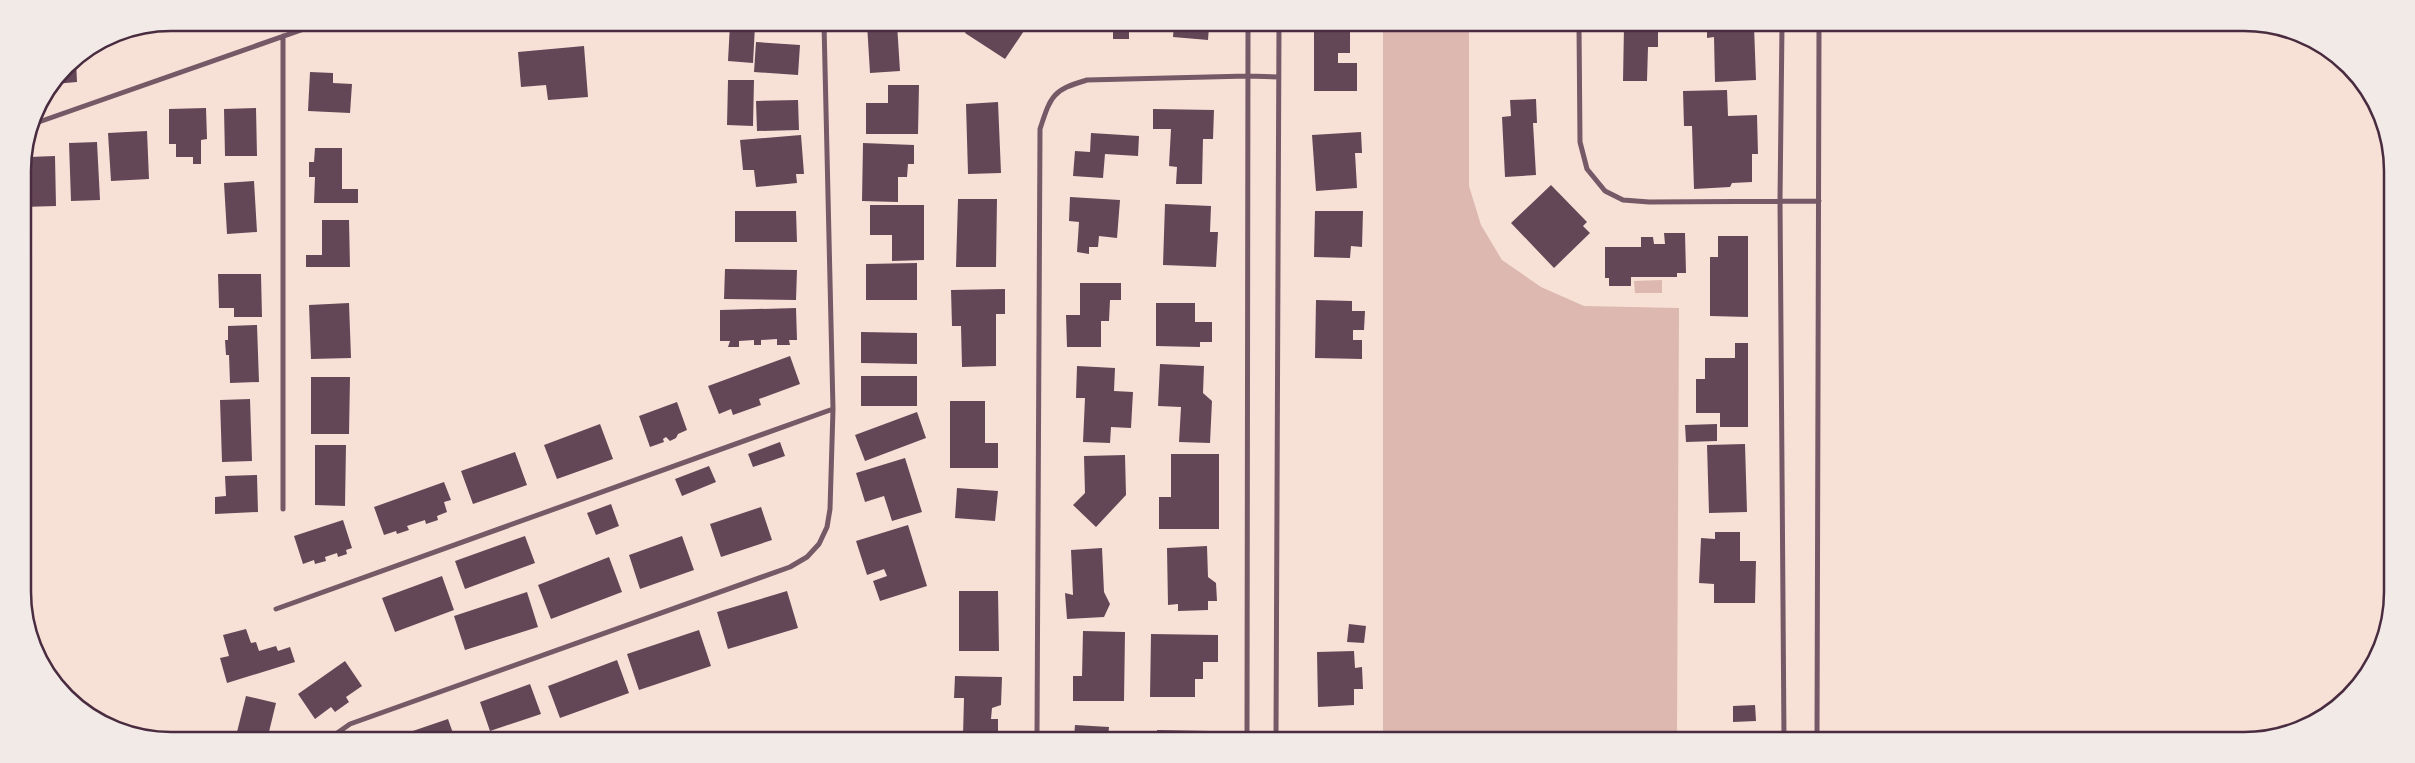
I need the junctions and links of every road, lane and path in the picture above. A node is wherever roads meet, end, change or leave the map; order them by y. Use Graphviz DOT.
graph roads {
  1 [pos="1248,31"];
  2 [pos="1279,31"];
  3 [pos="1579,31"];
  4 [pos="1782,31"];
  5 [pos="1819,31"];
  6 [pos="295,32"];
  7 [pos="824,32"];
  8 [pos="283,36"];
  9 [pos="1248,76"];
  10 [pos="1279,77"];
  11 [pos="41,121"];
  12 [pos="1780,200"];
  13 [pos="1819,201"];
  14 [pos="833,409"];
  15 [pos="282,509"];
  16 [pos="276,609"];
  17 [pos="1247,731"];
  18 [pos="1276,731"];
  19 [pos="1784,731"];
  20 [pos="1817,731"];
  21 [pos="339,732"];
  22 [pos="1037,732"];
  1 -- 9 [label="street"];
  2 -- 10 [label="street"];
  3 -- 12 [label="street"];
  4 -- 12 [label="street"];
  5 -- 13 [label="street"];
  6 -- 8 [label="street"];
  7 -- 14 [label="street"];
  8 -- 11 [label="street"];
  8 -- 15 [label="street"];
  9 -- 10 [label="street"];
  9 -- 17 [label="street"];
  9 -- 22 [label="street"];
  10 -- 18 [label="street"];
  12 -- 13 [label="street"];
  12 -- 19 [label="street"];
  13 -- 20 [label="street"];
  14 -- 16 [label="street"];
  14 -- 21 [label="street"];
}
